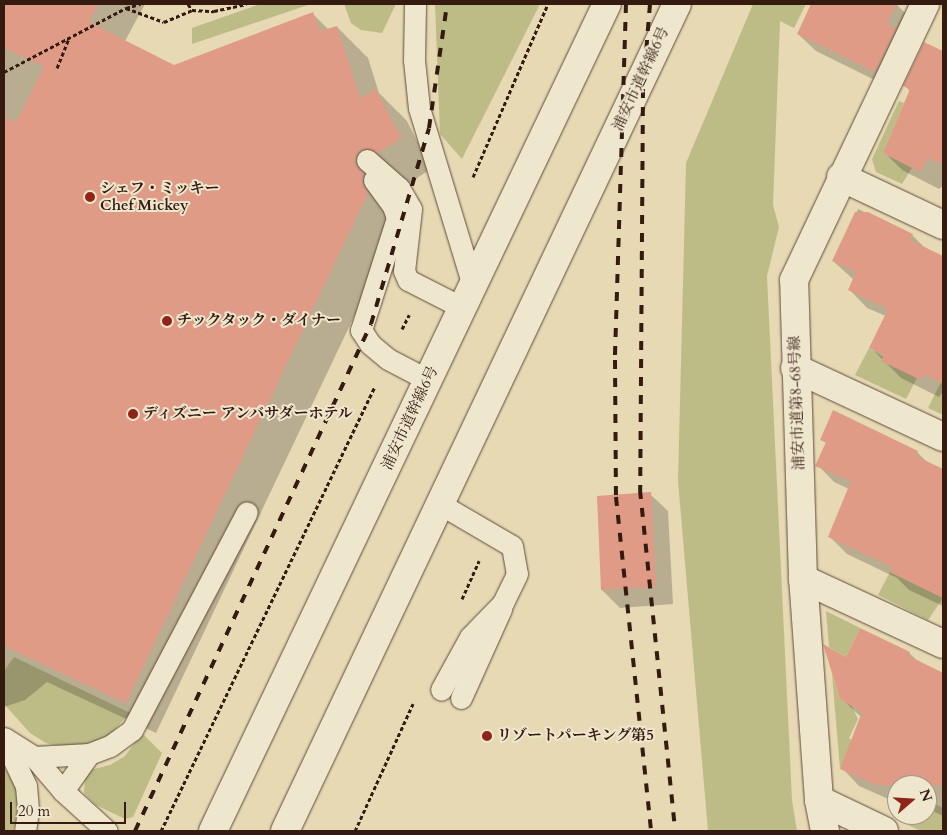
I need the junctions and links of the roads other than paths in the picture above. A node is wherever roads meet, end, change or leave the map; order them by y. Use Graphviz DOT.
graph roads {
  1 [pos="415,4"];
  2 [pos="607,4"];
  3 [pos="677,4"];
  4 [pos="925,4"];
  5 [pos="841,177"];
  6 [pos="943,225"];
  7 [pos="468,297"];
  8 [pos="795,368"];
  9 [pos="428,380"];
  10 [pos="943,437"];
  11 [pos="440,504"];
  12 [pos="247,512"];
  13 [pos="803,579"];
  14 [pos="503,603"];
  15 [pos="943,644"];
  16 [pos="441,690"];
  17 [pos="461,698"];
  18 [pos="4,738"];
  19 [pos="89,754"];
  20 [pos="34,756"];
  21 [pos="64,791"];
  22 [pos="819,800"];
  23 [pos="25,831"];
  24 [pos="107,831"];
  25 [pos="213,831"];
  26 [pos="285,831"];
  27 [pos="825,831"];
  28 [pos="884,831"];
  1 -- 7 [label="lane"];
  2 -- 7 [label="street, 浦安市道幹線6号"];
  3 -- 11 [label="street, 浦安市道幹線6号"];
  4 -- 5 [label="street, 浦安市道第8-68号線"];
  5 -- 6 [label="street"];
  5 -- 8 [label="street, 浦安市道第8-68号線"];
  7 -- 9 [label="street, 浦安市道幹線6号"];
  7 -- 9 [label="lane"];
  8 -- 10 [label="street"];
  8 -- 13 [label="street, 浦安市道第8-68号線"];
  9 -- 25 [label="street, 浦安市道幹線6号"];
  11 -- 14 [label="lane"];
  11 -- 26 [label="street, 浦安市道幹線6号"];
  12 -- 19 [label="lane"];
  13 -- 15 [label="street"];
  13 -- 22 [label="street, 浦安市道第8-68号線"];
  14 -- 16 [label="lane"];
  14 -- 17 [label="lane"];
  18 -- 20 [label="lane"];
  18 -- 23 [label="lane"];
  19 -- 20 [label="lane"];
  19 -- 21 [label="lane"];
  20 -- 21 [label="lane"];
  21 -- 24 [label="lane"];
  22 -- 27 [label="street, 浦安市道第8-68号線"];
  22 -- 28 [label="street"];
}
